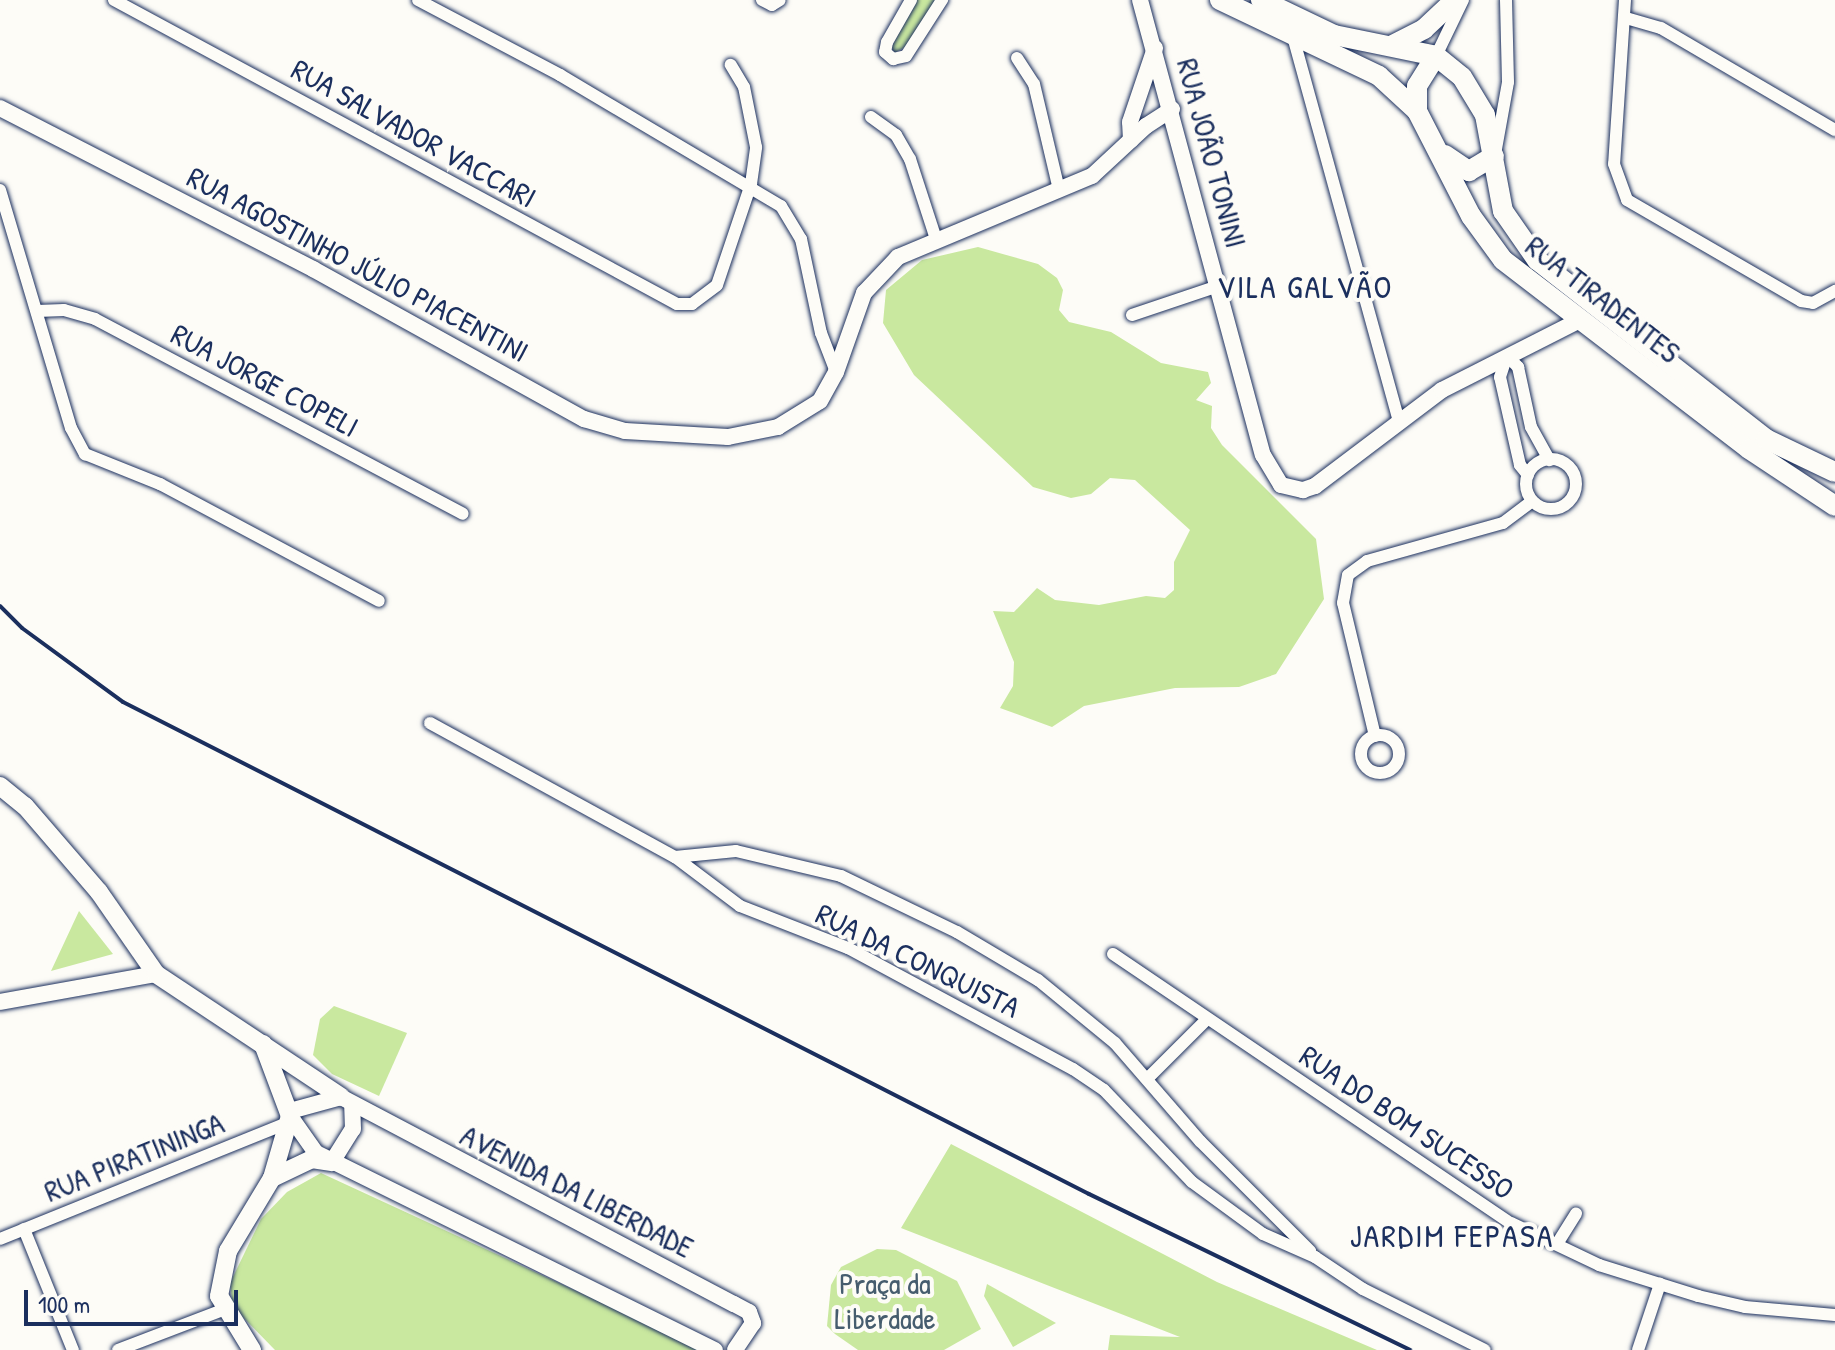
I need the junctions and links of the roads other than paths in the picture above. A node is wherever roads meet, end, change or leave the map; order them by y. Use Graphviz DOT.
graph roads {
  1 [pos="114,0"];
  2 [pos="418,0"];
  3 [pos="762,0"];
  4 [pos="780,0"];
  5 [pos="911,0"];
  6 [pos="942,0"];
  7 [pos="1220,0"];
  8 [pos="1261,0"];
  9 [pos="1455,0"];
  10 [pos="1463,0"];
  11 [pos="1506,0"];
  12 [pos="1625,0"];
  13 [pos="1142,2"];
  14 [pos="1626,18"];
  15 [pos="1292,33"];
  16 [pos="1391,46"];
  17 [pos="1155,48"];
  18 [pos="1436,56"];
  19 [pos="1017,58"];
  20 [pos="731,65"];
  21 [pos="0,108"];
  22 [pos="1172,109"];
  23 [pos="1417,111"];
  24 [pos="871,117"];
  25 [pos="1835,130"];
  26 [pos="1131,140"];
  27 [pos="1438,145"];
  28 [pos="1494,156"];
  29 [pos="751,184"];
  30 [pos="0,190"];
  31 [pos="1059,190"];
  32 [pos="936,239"];
  33 [pos="1218,286"];
  34 [pos="1835,291"];
  35 [pos="37,311"];
  36 [pos="1132,315"];
  37 [pos="1578,321"];
  38 [pos="1507,356"];
  39 [pos="836,372"];
  40 [pos="1398,418"];
  41 [pos="1549,460"];
  42 [pos="1835,472"];
  43 [pos="1528,475"];
  44 [pos="1835,492"];
  45 [pos="1812,493"];
  46 [pos="1532,501"];
  47 [pos="1835,506"];
  48 [pos="463,514"];
  49 [pos="379,601"];
  50 [pos="430,723"];
  51 [pos="1375,736"];
  52 [pos="0,786"];
  53 [pos="675,857"];
  54 [pos="1113,954"];
  55 [pos="156,974"];
  56 [pos="0,1002"];
  57 [pos="1207,1019"];
  58 [pos="263,1044"];
  59 [pos="1147,1079"];
  60 [pos="346,1101"];
  61 [pos="289,1117"];
  62 [pos="332,1162"];
  63 [pos="272,1178"];
  64 [pos="1576,1213"];
  65 [pos="24,1229"];
  66 [pos="0,1239"];
  67 [pos="1557,1244"];
  68 [pos="1315,1257"];
  69 [pos="1660,1284"];
  70 [pos="223,1310"];
  71 [pos="1835,1315"];
  72 [pos="73,1350"];
  73 [pos="118,1350"];
  74 [pos="252,1350"];
  75 [pos="715,1350"];
  76 [pos="735,1350"];
  77 [pos="1485,1350"];
  78 [pos="1638,1350"];
  1 -- 29 [label="street, RUA SALVADOR VACCARI"];
  2 -- 29 [label="street"];
  3 -- 4 [label="street"];
  5 -- 6 [label="street"];
  7 -- 15 [label="main road, RUA TIRADENTES"];
  8 -- 16 [label="main road, RUA TIRADENTES"];
  9 -- 16 [label="main road"];
  10 -- 18 [label="street"];
  11 -- 28 [label="street"];
  12 -- 14 [label="street"];
  13 -- 17 [label="street, RUA JOÃO TONINI"];
  14 -- 25 [label="street"];
  14 -- 34 [label="street"];
  15 -- 23 [label="main road, RUA TIRADENTES"];
  15 -- 40 [label="street"];
  16 -- 18 [label="main road, RUA TIRADENTES"];
  17 -- 22 [label="street, RUA JOÃO TONINI"];
  17 -- 26 [label="street"];
  18 -- 23 [label="main road"];
  18 -- 28 [label="main road, RUA TIRADENTES"];
  19 -- 31 [label="street"];
  20 -- 29 [label="street"];
  21 -- 39 [label="street, RUA AGOSTINHO JÚLIO PIACENTINI"];
  22 -- 26 [label="street, RUA AGOSTINHO JÚLIO PIACENTINI"];
  22 -- 33 [label="street, RUA JOÃO TONINI"];
  23 -- 27 [label="main road, RUA TIRADENTES"];
  24 -- 32 [label="street"];
  26 -- 31 [label="street, RUA AGOSTINHO JÚLIO PIACENTINI"];
  27 -- 28 [label="main road"];
  27 -- 37 [label="main road, RUA TIRADENTES"];
  28 -- 42 [label="main road, RUA TIRADENTES"];
  29 -- 39 [label="street"];
  30 -- 35 [label="street"];
  31 -- 32 [label="street, RUA AGOSTINHO JÚLIO PIACENTINI"];
  32 -- 39 [label="street, RUA AGOSTINHO JÚLIO PIACENTINI"];
  33 -- 36 [label="street"];
  33 -- 40 [label="street, RUA JOÃO TONINI"];
  35 -- 48 [label="street, RUA JORGE COPELI"];
  35 -- 49 [label="street"];
  37 -- 38 [label="street, RUA JOÃO TONINI"];
  37 -- 45 [label="main road, RUA TIRADENTES"];
  38 -- 40 [label="street, RUA JOÃO TONINI"];
  38 -- 41 [label="street"];
  38 -- 43 [label="street"];
  41 -- 43 [label="street"];
  41 -- 46 [label="street"];
  43 -- 46 [label="street"];
  44 -- 45 [label="main road"];
  45 -- 47 [label="main road, RUA TIRADENTES"];
  46 -- 51 [label="street"];
  50 -- 53 [label="street, RUA DA CONQUISTA"];
  52 -- 55 [label="main road"];
  53 -- 59 [label="street"];
  53 -- 68 [label="street, RUA DA CONQUISTA"];
  54 -- 57 [label="street, RUA DO BOM SUCESSO"];
  55 -- 56 [label="street"];
  55 -- 58 [label="main road"];
  57 -- 59 [label="street"];
  57 -- 67 [label="street, RUA DO BOM SUCESSO"];
  58 -- 60 [label="main road"];
  58 -- 61 [label="main road"];
  59 -- 68 [label="street"];
  60 -- 61 [label="street"];
  60 -- 62 [label="street"];
  60 -- 76 [label="street, AVENIDA DA LIBERDADE"];
  61 -- 62 [label="street"];
  61 -- 63 [label="main road"];
  61 -- 65 [label="street, RUA PIRATININGA"];
  62 -- 63 [label="main road"];
  62 -- 75 [label="street"];
  63 -- 70 [label="main road"];
  64 -- 67 [label="street"];
  65 -- 66 [label="street, RUA PIRATININGA"];
  65 -- 72 [label="street"];
  67 -- 69 [label="street, RUA DO BOM SUCESSO"];
  68 -- 77 [label="street"];
  69 -- 71 [label="street, RUA DO BOM SUCESSO"];
  69 -- 78 [label="street"];
  70 -- 73 [label="street"];
  70 -- 74 [label="main road"];
}
